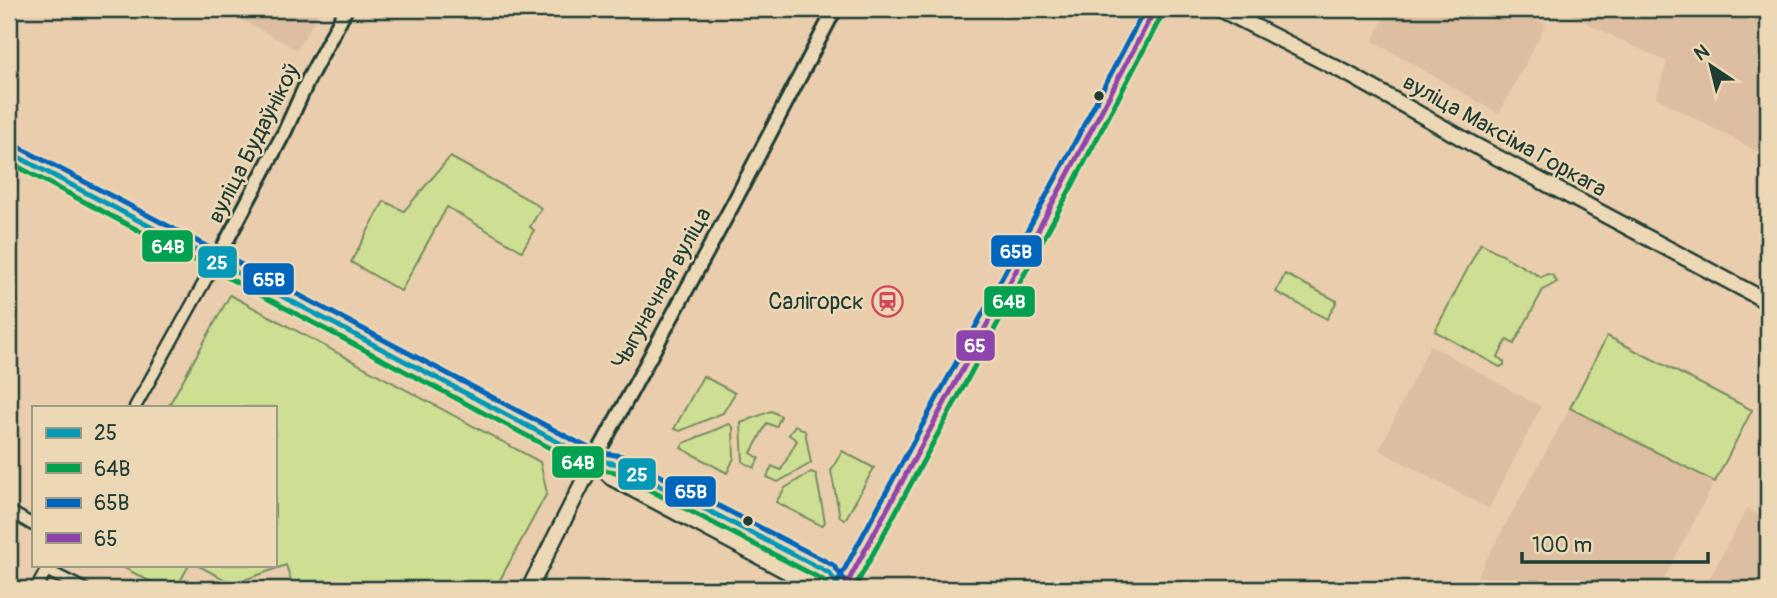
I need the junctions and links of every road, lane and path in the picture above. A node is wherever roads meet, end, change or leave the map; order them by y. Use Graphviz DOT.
graph roads {
  1 [pos="346,9"];
  2 [pos="835,9"];
  3 [pos="1155,9"];
  4 [pos="1220,9"];
  5 [pos="9,152"];
  6 [pos="216,261"];
  7 [pos="1768,302"];
  8 [pos="136,406"];
  9 [pos="594,460"];
  10 [pos="9,511"];
  11 [pos="32,524"];
  12 [pos="48,567"];
  13 [pos="36,589"];
  14 [pos="85,589"];
  15 [pos="529,589"];
  16 [pos="823,589"];
  17 [pos="843,589"];
  1 -- 6 [label="street, вуліца Будаўнікоў"];
  2 -- 9 [label="street, Чыгуначная вуліца"];
  3 -- 17 [label="main road"];
  4 -- 7 [label="main road, вуліца Максіма Горкага"];
  5 -- 6 [label="main road"];
  6 -- 8 [label="street, вуліца Будаўнікоў"];
  6 -- 9 [label="main road"];
  9 -- 15 [label="main road, Чыгуначная вуліца"];
  9 -- 16 [label="main road"];
  9 -- 17 [label="main road"];
  10 -- 11 [label="street"];
  12 -- 13 [label="street"];
  12 -- 14 [label="street"];
}
